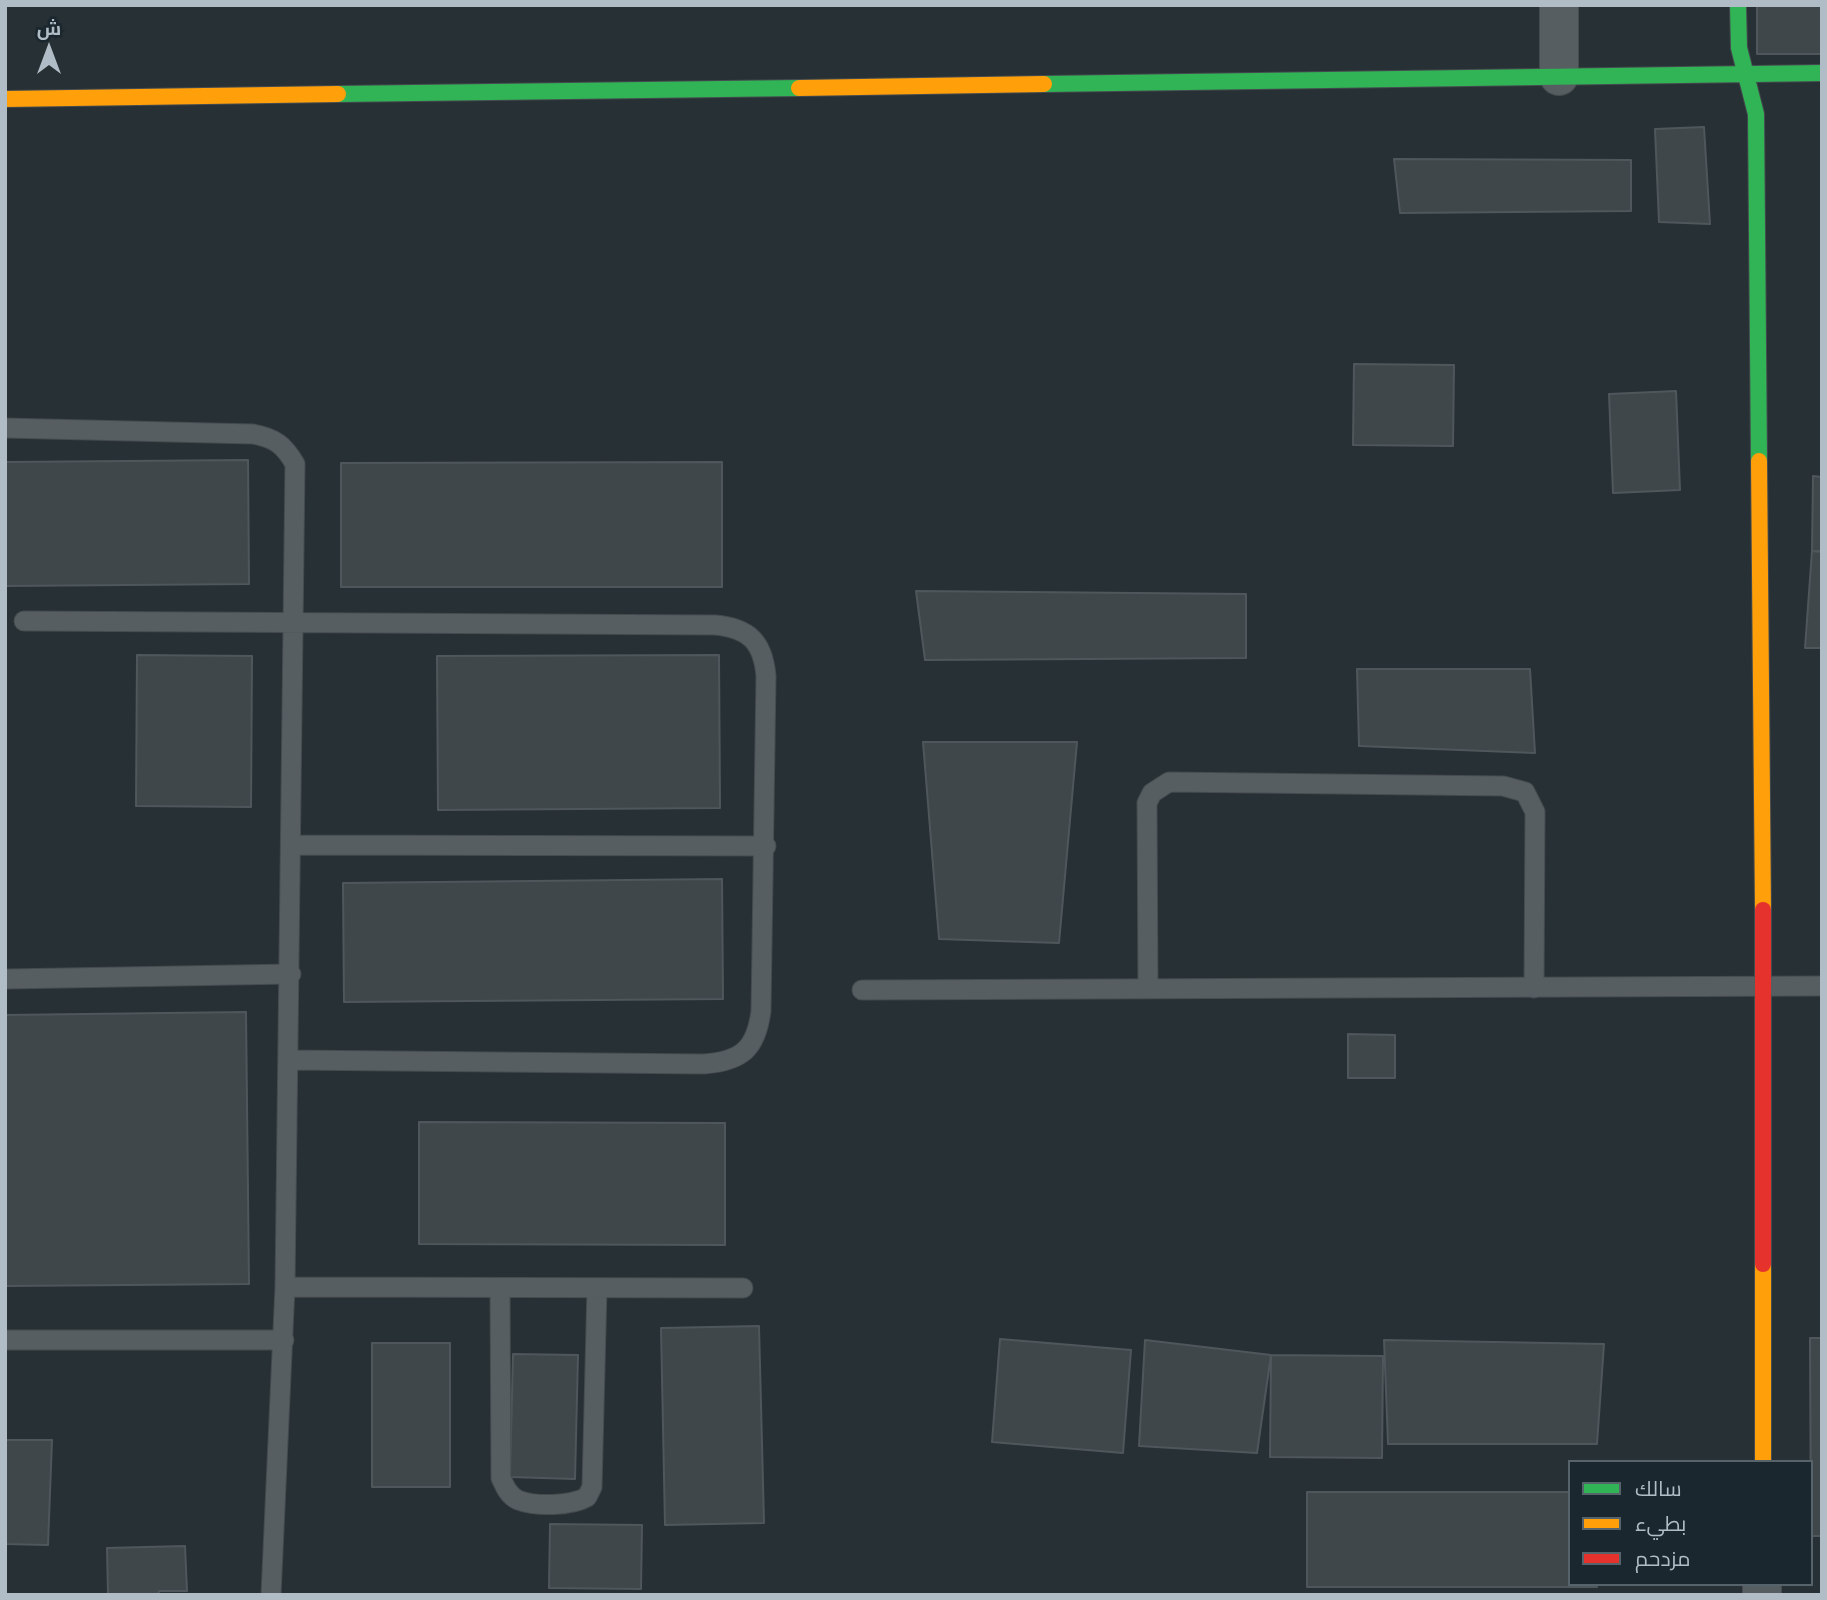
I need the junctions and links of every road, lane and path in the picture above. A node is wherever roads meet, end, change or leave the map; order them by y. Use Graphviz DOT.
graph roads {
  1 [pos="1559,5"];
  2 [pos="1738,5"];
  3 [pos="1822,73"];
  4 [pos="1747,74"];
  5 [pos="1559,76"];
  6 [pos="5,99"];
  7 [pos="5,428"];
  8 [pos="24,621"];
  9 [pos="294,621"];
  10 [pos="292,845"];
  11 [pos="766,846"];
  12 [pos="290,974"];
  13 [pos="7,979"];
  14 [pos="1764,986"];
  15 [pos="1822,986"];
  16 [pos="1534,988"];
  17 [pos="1147,989"];
  18 [pos="862,990"];
  19 [pos="289,1060"];
  20 [pos="285,1287"];
  21 [pos="500,1288"];
  22 [pos="597,1288"];
  23 [pos="743,1288"];
  24 [pos="5,1340"];
  25 [pos="284,1340"];
  26 [pos="1763,1460"];
  27 [pos="271,1595"];
  1 -- 5 [label="street"];
  2 -- 4 [label="street"];
  3 -- 4 [label="street"];
  4 -- 5 [label="street"];
  4 -- 14 [label="street"];
  5 -- 6 [label="street"];
  7 -- 9 [label="lane"];
  8 -- 9 [label="lane"];
  9 -- 10 [label="lane"];
  9 -- 11 [label="lane"];
  10 -- 11 [label="lane"];
  10 -- 12 [label="lane"];
  11 -- 19 [label="lane"];
  12 -- 13 [label="lane"];
  12 -- 19 [label="lane"];
  14 -- 15 [label="lane"];
  14 -- 16 [label="lane"];
  14 -- 26 [label="street"];
  16 -- 17 [label="lane"];
  16 -- 17 [label="lane"];
  17 -- 18 [label="lane"];
  19 -- 20 [label="lane"];
  20 -- 21 [label="lane"];
  20 -- 25 [label="lane"];
  21 -- 22 [label="lane"];
  21 -- 22 [label="lane"];
  22 -- 23 [label="lane"];
  24 -- 25 [label="lane"];
  25 -- 27 [label="lane"];
}
